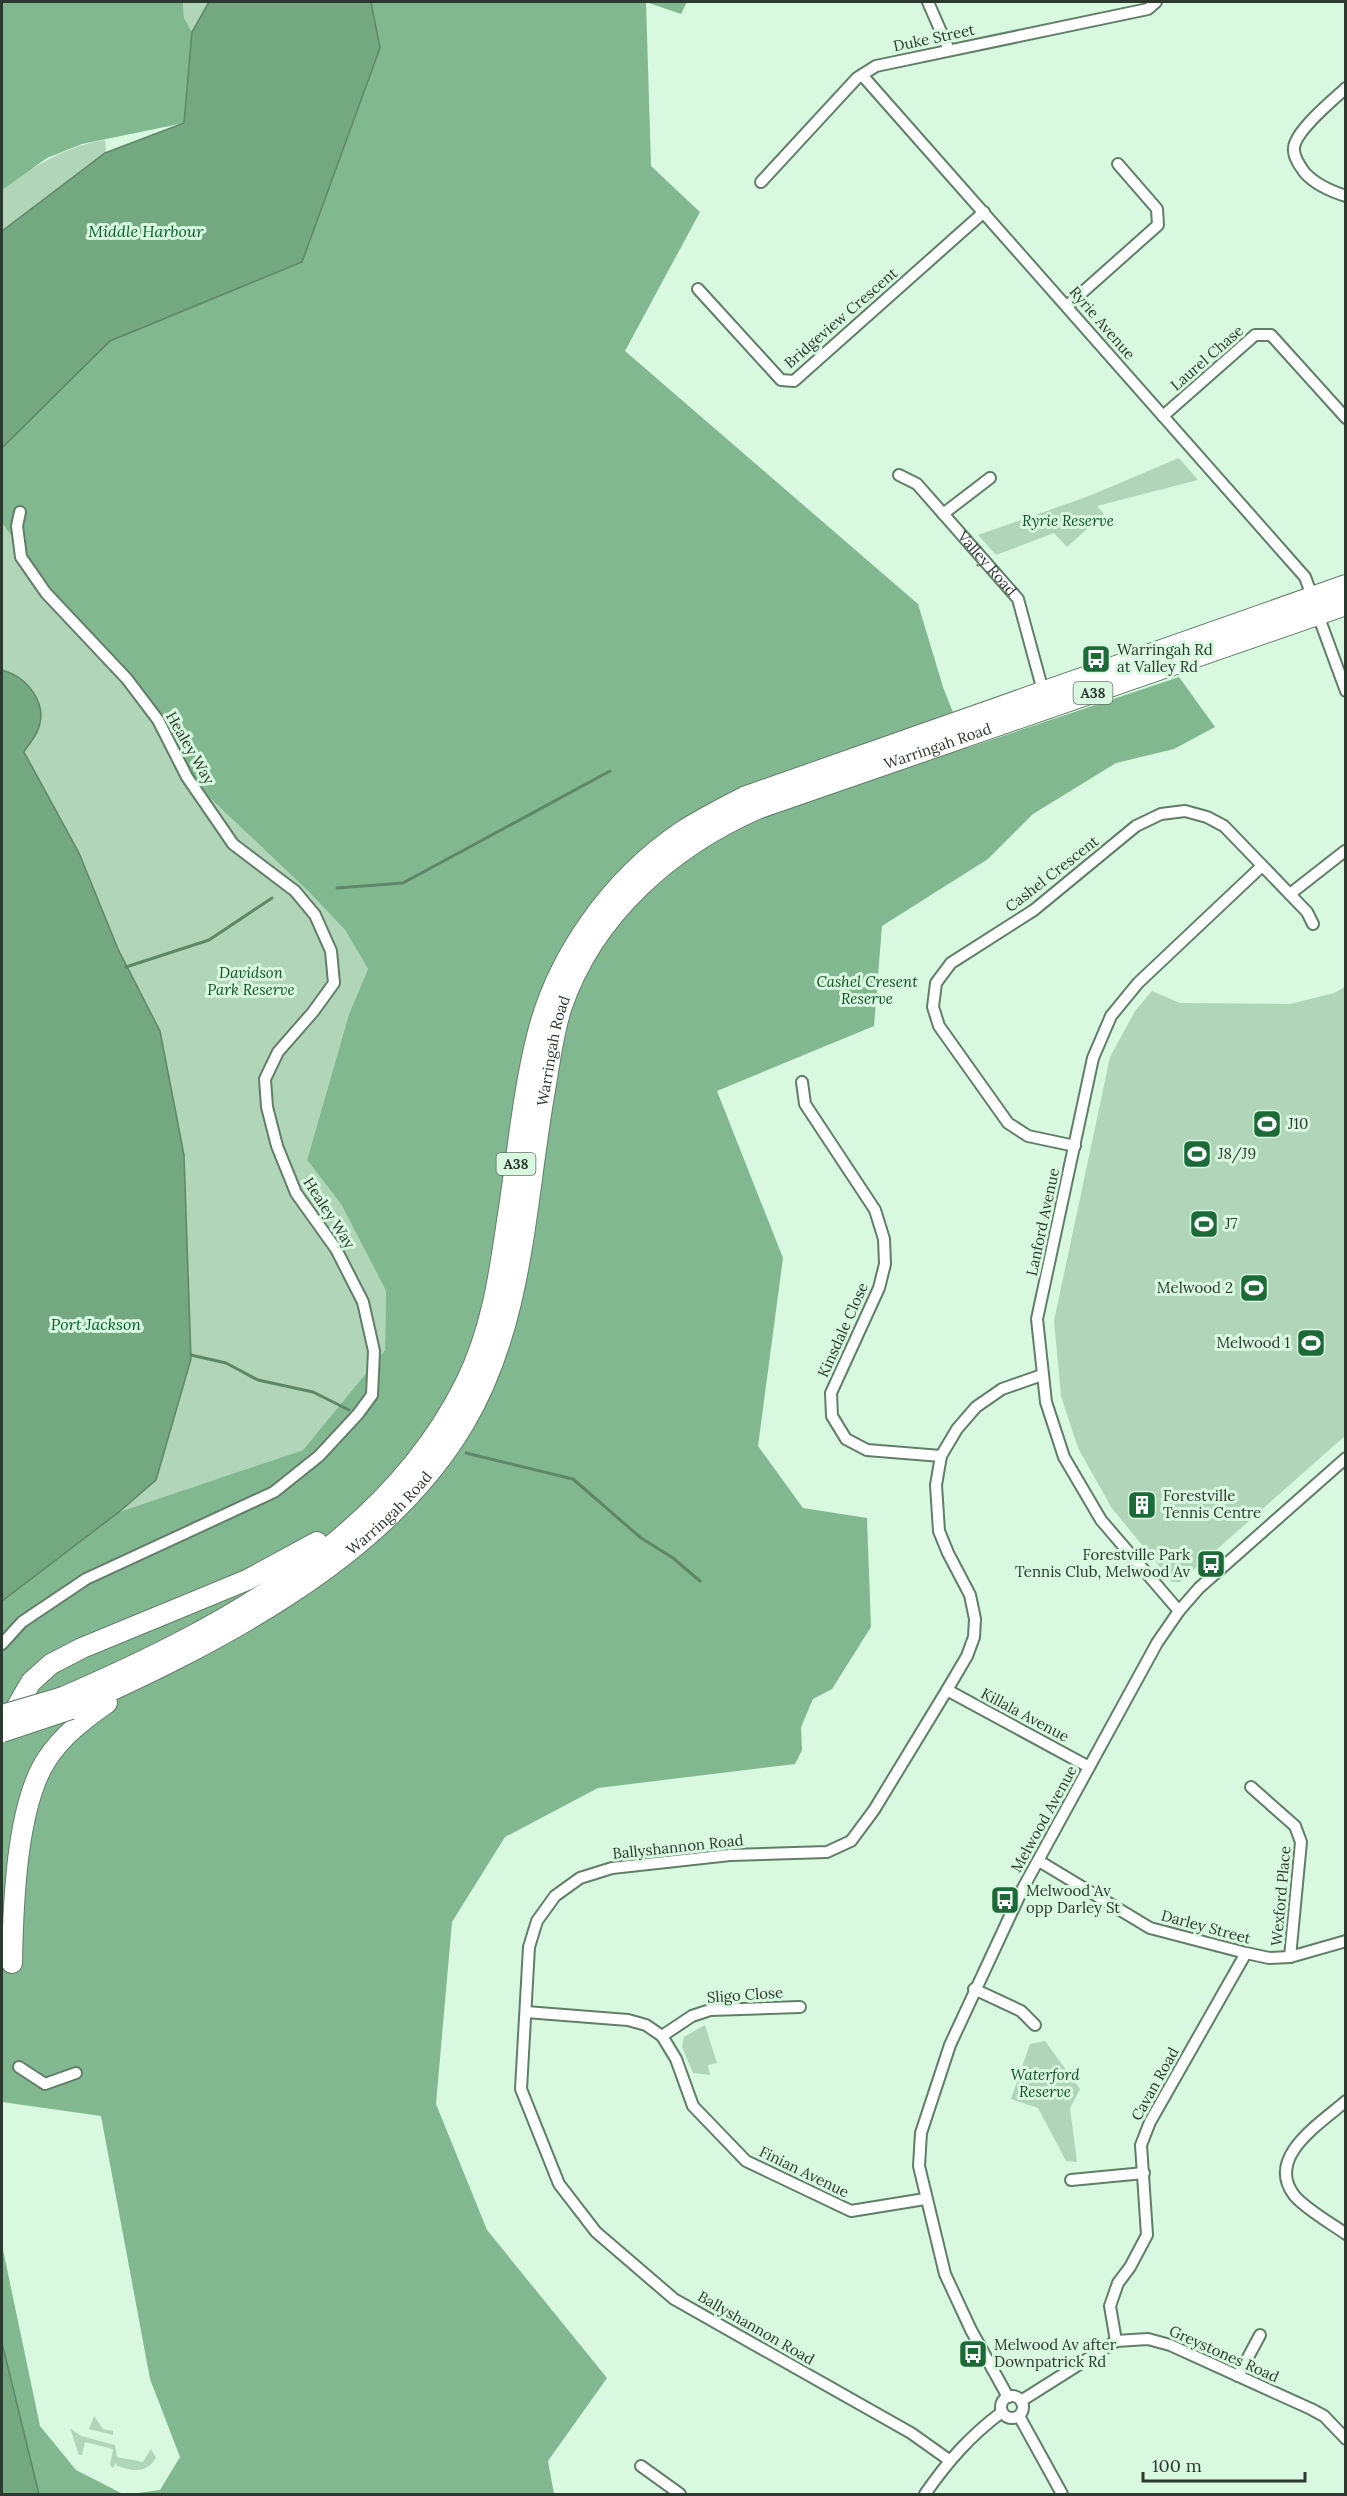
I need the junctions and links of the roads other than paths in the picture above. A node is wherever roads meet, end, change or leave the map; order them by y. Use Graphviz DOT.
graph roads {
  1 [pos="928,2"];
  2 [pos="1156,2"];
  3 [pos="949,50"];
  4 [pos="862,75"];
  5 [pos="1346,88"];
  6 [pos="1118,164"];
  7 [pos="761,182"];
  8 [pos="1346,196"];
  9 [pos="984,212"];
  10 [pos="698,289"];
  11 [pos="1067,306"];
  12 [pos="1343,410"];
  13 [pos="1163,416"];
  14 [pos="899,475"];
  15 [pos="990,478"];
  16 [pos="20,512"];
  17 [pos="943,514"];
  18 [pos="1346,585"];
  19 [pos="1346,605"];
  20 [pos="1315,606"];
  21 [pos="1346,691"];
  22 [pos="1046,700"];
  23 [pos="1345,851"];
  24 [pos="1262,866"];
  25 [pos="1290,894"];
  26 [pos="1313,924"];
  27 [pos="802,1082"];
  28 [pos="1075,1146"];
  29 [pos="1042,1375"];
  30 [pos="941,1456"];
  31 [pos="1346,1458"];
  32 [pos="368,1512"];
  33 [pos="1179,1611"];
  34 [pos="2,1644"];
  35 [pos="143,1677"];
  36 [pos="947,1690"];
  37 [pos="67,1703"];
  38 [pos="2,1714"];
  39 [pos="2,1734"];
  40 [pos="1089,1767"];
  41 [pos="1251,1787"];
  42 [pos="1039,1861"];
  43 [pos="1346,1941"];
  44 [pos="1246,1953"];
  45 [pos="1290,1957"];
  46 [pos="7,1961"];
  47 [pos="974,1989"];
  48 [pos="800,2007"];
  49 [pos="526,2012"];
  50 [pos="1035,2025"];
  51 [pos="662,2036"];
  52 [pos="19,2067"];
  53 [pos="76,2073"];
  54 [pos="1346,2102"];
  55 [pos="1144,2173"];
  56 [pos="1071,2180"];
  57 [pos="925,2199"];
  58 [pos="1346,2234"];
  59 [pos="1260,2335"];
  60 [pos="1116,2341"];
  61 [pos="1238,2376"];
  62 [pos="1008,2397"];
  63 [pos="1021,2401"];
  64 [pos="1002,2412"];
  65 [pos="1018,2416"];
  66 [pos="1346,2439"];
  67 [pos="948,2460"];
  68 [pos="641,2466"];
  69 [pos="680,2494"];
  70 [pos="925,2494"];
  71 [pos="1062,2494"];
  1 -- 3 [label="street"];
  2 -- 3 [label="street, Duke Street"];
  3 -- 4 [label="street, Duke Street"];
  4 -- 7 [label="street, Duke Street"];
  4 -- 9 [label="street, Ryrie Avenue"];
  5 -- 8 [label="street"];
  6 -- 11 [label="street"];
  9 -- 10 [label="street, Bridgeview Crescent"];
  9 -- 11 [label="street, Ryrie Avenue"];
  11 -- 13 [label="street, Ryrie Avenue"];
  12 -- 13 [label="street, Laurel Chase"];
  13 -- 20 [label="street, Ryrie Avenue"];
  14 -- 17 [label="street, Valley Road"];
  15 -- 17 [label="street"];
  16 -- 34 [label="street, Healey Way"];
  17 -- 22 [label="street, Valley Road"];
  18 -- 20 [label="highway, Warringah Road / A38"];
  19 -- 20 [label="highway, Warringah Road / A38"];
  20 -- 21 [label="street, Ryrie Avenue"];
  20 -- 22 [label="highway, Warringah Road / A38"];
  22 -- 32 [label="highway, Warringah Road / A38"];
  22 -- 35 [label="highway, Warringah Road / A38"];
  23 -- 25 [label="street"];
  24 -- 25 [label="street, Cashel Crescent"];
  24 -- 28 [label="street, Lanford Avenue"];
  24 -- 28 [label="street, Cashel Crescent"];
  25 -- 26 [label="street, Cashel Crescent"];
  27 -- 30 [label="street, Kinsdale Close"];
  28 -- 29 [label="street, Lanford Avenue"];
  29 -- 30 [label="street, Ballyshannon Road"];
  29 -- 33 [label="street, Lanford Avenue"];
  30 -- 36 [label="street, Ballyshannon Road"];
  31 -- 33 [label="street, Melwood Avenue"];
  32 -- 37 [label="highway, Warringah Road / A38"];
  32 -- 39 [label="highway"];
  33 -- 40 [label="street, Melwood Avenue"];
  35 -- 37 [label="highway, Warringah Road / A38"];
  35 -- 46 [label="highway"];
  36 -- 40 [label="street, Killala Avenue"];
  36 -- 49 [label="street, Ballyshannon Road"];
  37 -- 38 [label="highway, Warringah Road / A38, bridge"];
  37 -- 39 [label="highway, Warringah Road / A38, bridge"];
  40 -- 42 [label="street, Melwood Avenue"];
  41 -- 45 [label="street, Wexford Place"];
  42 -- 44 [label="street, Darley Street"];
  42 -- 47 [label="street, Melwood Avenue"];
  43 -- 45 [label="street, Darley Street"];
  44 -- 45 [label="street, Darley Street"];
  44 -- 55 [label="street, Cavan Road"];
  47 -- 50 [label="street"];
  47 -- 57 [label="street, Melwood Avenue"];
  48 -- 51 [label="street, Sligo Close"];
  49 -- 51 [label="street"];
  49 -- 67 [label="street, Ballyshannon Road"];
  51 -- 57 [label="street, Finian Avenue"];
  52 -- 53 [label="street"];
  54 -- 58 [label="street"];
  55 -- 56 [label="street"];
  55 -- 60 [label="street, Cavan Road"];
  57 -- 62 [label="street, Melwood Avenue"];
  59 -- 61 [label="street"];
  60 -- 61 [label="street, Greystones Road"];
  60 -- 63 [label="street, Greystones Road"];
  61 -- 66 [label="street, Greystones Road"];
  62 -- 63 [label="street"];
  62 -- 64 [label="street"];
  63 -- 65 [label="street"];
  64 -- 65 [label="street"];
  64 -- 67 [label="street"];
  65 -- 71 [label="street"];
  67 -- 70 [label="street"];
  68 -- 69 [label="street"];
}
